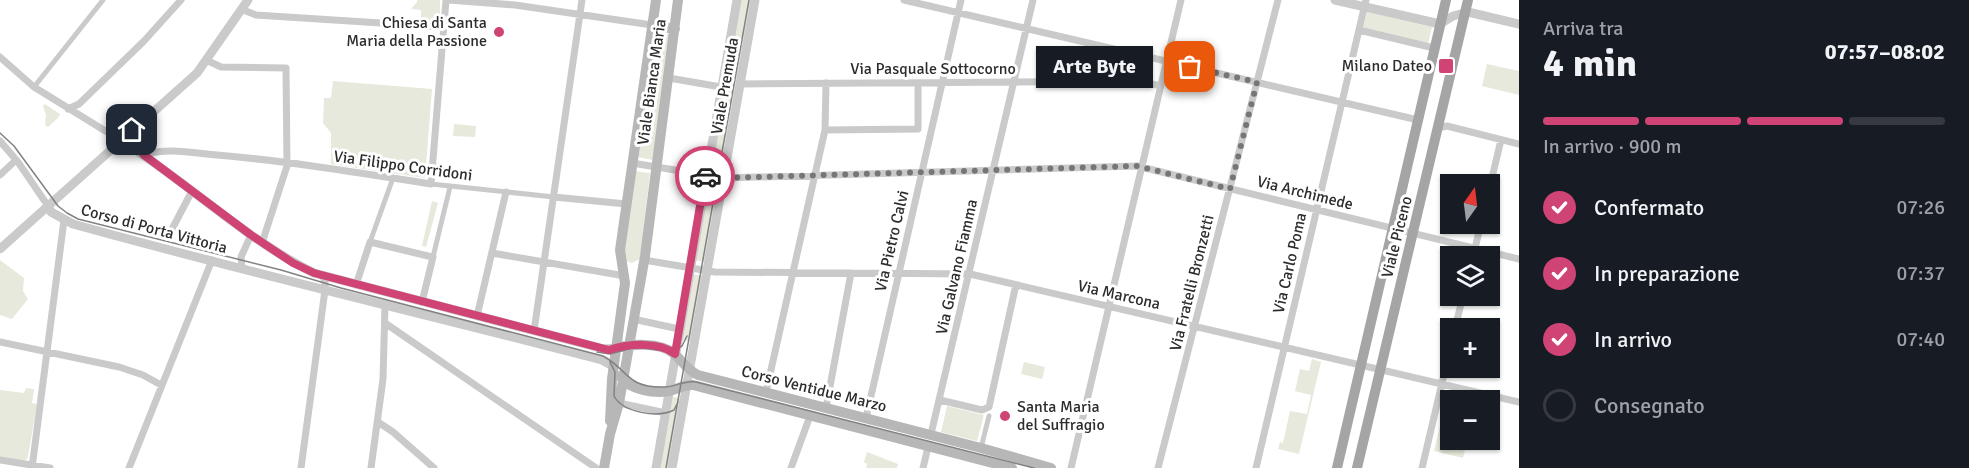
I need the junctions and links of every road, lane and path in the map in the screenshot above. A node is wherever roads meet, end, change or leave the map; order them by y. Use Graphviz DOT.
graph roads {
  1 [pos="103,0"];
  2 [pos="180,0"];
  3 [pos="248,0"];
  4 [pos="447,0"];
  5 [pos="582,0"];
  6 [pos="656,0"];
  7 [pos="678,0"];
  8 [pos="737,0"];
  9 [pos="756,0"];
  10 [pos="904,0"];
  11 [pos="961,0"];
  12 [pos="1033,0"];
  13 [pos="1181,0"];
  14 [pos="1278,0"];
  15 [pos="1335,0"];
  16 [pos="1446,0"];
  17 [pos="1468,0"];
  18 [pos="515,3"];
  19 [pos="1365,3"];
  20 [pos="241,9"];
  21 [pos="958,13"];
  22 [pos="1465,13"];
  23 [pos="580,15"];
  24 [pos="1453,16"];
  25 [pos="1440,24"];
  26 [pos="1519,24"];
  27 [pos="652,26"];
  28 [pos="444,27"];
  29 [pos="675,29"];
  30 [pos="1027,29"];
  31 [pos="1359,30"];
  32 [pos="1434,48"];
  33 [pos="1144,56"];
  34 [pos="0,57"];
  35 [pos="206,60"];
  36 [pos="1167,62"];
  37 [pos="669,78"];
  38 [pos="1138,81"];
  39 [pos="942,82"];
  40 [pos="1014,82"];
  41 [pos="1257,82"];
  42 [pos="826,83"];
  43 [pos="741,84"];
  44 [pos="1161,86"];
  45 [pos="34,87"];
  46 [pos="721,87"];
  47 [pos="918,88"];
  48 [pos="1342,102"];
  49 [pos="68,109"];
  50 [pos="1418,120"];
  51 [pos="1438,128"];
  52 [pos="132,130"];
  53 [pos="825,130"];
  54 [pos="0,137"];
  55 [pos="120,140"];
  56 [pos="1501,140"];
  57 [pos="1519,144"];
  58 [pos="144,155"];
  59 [pos="16,160"];
  60 [pos="287,163"];
  61 [pos="632,164"];
  62 [pos="656,167"];
  63 [pos="1142,167"];
  64 [pos="993,170"];
  65 [pos="921,172"];
  66 [pos="1493,174"];
  67 [pos="0,175"];
  68 [pos="705,175"];
  69 [pos="815,175"];
  70 [pos="393,178"];
  71 [pos="724,178"];
  72 [pos="430,184"];
  73 [pos="450,187"];
  74 [pos="1230,189"];
  75 [pos="192,191"];
  76 [pos="506,192"];
  77 [pos="554,197"];
  78 [pos="626,204"];
  79 [pos="48,206"];
  80 [pos="1316,210"];
  81 [pos="64,220"];
  82 [pos="1392,228"];
  83 [pos="171,231"];
  84 [pos="1413,233"];
  85 [pos="251,235"];
  86 [pos="370,242"];
  87 [pos="262,243"];
  88 [pos="1467,246"];
  89 [pos="0,249"];
  90 [pos="492,253"];
  91 [pos="1500,254"];
  92 [pos="433,257"];
  93 [pos="621,259"];
  94 [pos="1519,259"];
  95 [pos="212,260"];
  96 [pos="644,260"];
  97 [pos="544,262"];
  98 [pos="242,268"];
  99 [pos="690,268"];
  100 [pos="707,271"];
  101 [pos="794,273"];
  102 [pos="851,273"];
  103 [pos="899,273"];
  104 [pos="970,274"];
  105 [pos="322,276"];
  106 [pos="625,276"];
  107 [pos="356,285"];
  108 [pos="1018,285"];
  109 [pos="325,290"];
  110 [pos="422,302"];
  111 [pos="385,305"];
  112 [pos="1110,306"];
  113 [pos="477,316"];
  114 [pos="620,318"];
  115 [pos="633,319"];
  116 [pos="385,323"];
  117 [pos="1195,326"];
  118 [pos="678,329"];
  119 [pos="399,331"];
  120 [pos="534,331"];
  121 [pos="384,339"];
  122 [pos="0,342"];
  123 [pos="628,345"];
  124 [pos="1285,347"];
  125 [pos="616,348"];
  126 [pos="46,352"];
  127 [pos="675,354"];
  128 [pos="1361,365"];
  129 [pos="613,366"];
  130 [pos="1380,369"];
  131 [pos="690,370"];
  132 [pos="1443,378"];
  133 [pos="623,381"];
  134 [pos="1442,384"];
  135 [pos="161,385"];
  136 [pos="687,385"];
  137 [pos="669,391"];
  138 [pos="766,393"];
  139 [pos="940,400"];
  140 [pos="1519,402"];
  141 [pos="619,403"];
  142 [pos="826,408"];
  143 [pos="610,411"];
  144 [pos="988,412"];
  145 [pos="666,413"];
  146 [pos="810,416"];
  147 [pos="866,418"];
  148 [pos="378,422"];
  149 [pos="610,434"];
  150 [pos="931,434"];
  151 [pos="928,447"];
  152 [pos="981,448"];
  153 [pos="0,460"];
  154 [pos="976,464"];
  155 [pos="32,467"];
  156 [pos="50,468"];
  157 [pos="129,468"];
  158 [pos="301,468"];
  159 [pos="371,468"];
  160 [pos="434,468"];
  161 [pos="596,468"];
  162 [pos="604,468"];
  163 [pos="656,468"];
  164 [pos="672,468"];
  165 [pos="790,468"];
  166 [pos="923,468"];
  167 [pos="1012,468"];
  168 [pos="1051,468"];
  169 [pos="1071,468"];
  170 [pos="1158,468"];
  171 [pos="1256,468"];
  172 [pos="1337,468"];
  173 [pos="1357,468"];
  174 [pos="1422,468"];
  1 -- 45 [label="street"];
  2 -- 49 [label="street"];
  3 -- 20 [label="street"];
  4 -- 18 [label="street"];
  4 -- 28 [label="street"];
  5 -- 23 [label="street"];
  6 -- 27 [label="main road, Viale Bianca Maria"];
  7 -- 29 [label="main road, Viale Bianca Maria"];
  8 -- 46 [label="street, Viale Premuda"];
  9 -- 43 [label="street, Viale Premuda"];
  10 -- 21 [label="street"];
  11 -- 21 [label="street, Via Pietro Calvi"];
  12 -- 30 [label="street, Via Galvano Fiamma"];
  13 -- 36 [label="street"];
  14 -- 41 [label="street, Via Fratelli Bronzetti"];
  15 -- 19 [label="street"];
  16 -- 24 [label="street"];
  16 -- 25 [label="main road, Viale Piceno"];
  17 -- 22 [label="main road, Viale Piceno"];
  18 -- 23 [label="street"];
  19 -- 25 [label="street"];
  19 -- 31 [label="street, Via Carlo Poma"];
  20 -- 28 [label="street"];
  20 -- 35 [label="street"];
  21 -- 30 [label="street"];
  21 -- 39 [label="street, Via Pietro Calvi"];
  22 -- 24 [label="street"];
  22 -- 26 [label="street"];
  22 -- 51 [label="main road, Viale Piceno"];
  23 -- 27 [label="street"];
  23 -- 77 [label="street"];
  24 -- 25 [label="street"];
  25 -- 32 [label="main road, Viale Piceno"];
  27 -- 29 [label="main road"];
  27 -- 61 [label="main road, Viale Bianca Maria"];
  28 -- 72 [label="street"];
  29 -- 37 [label="main road, Viale Bianca Maria"];
  30 -- 33 [label="street"];
  30 -- 40 [label="street, Via Galvano Fiamma"];
  31 -- 32 [label="street"];
  31 -- 48 [label="street, Via Carlo Poma"];
  32 -- 50 [label="main road, Viale Piceno"];
  33 -- 36 [label="street"];
  33 -- 38 [label="street"];
  34 -- 45 [label="street"];
  35 -- 52 [label="street"];
  35 -- 60 [label="street"];
  36 -- 41 [label="street"];
  36 -- 44 [label="street"];
  37 -- 46 [label="street"];
  37 -- 62 [label="main road, Viale Bianca Maria"];
  38 -- 40 [label="street, Via Pasquale Sottocorno"];
  38 -- 44 [label="street, Via Pasquale Sottocorno"];
  39 -- 40 [label="street, Via Pasquale Sottocorno"];
  39 -- 42 [label="street, Via Pasquale Sottocorno"];
  39 -- 65 [label="street, Via Pietro Calvi"];
  40 -- 64 [label="street, Via Galvano Fiamma"];
  41 -- 48 [label="street"];
  41 -- 74 [label="street, Via Fratelli Bronzetti"];
  42 -- 43 [label="street, Via Pasquale Sottocorno"];
  42 -- 53 [label="street"];
  43 -- 71 [label="street, Viale Premuda"];
  44 -- 63 [label="street"];
  45 -- 49 [label="street"];
  46 -- 68 [label="street, Viale Premuda"];
  47 -- 53 [label="street"];
  48 -- 50 [label="street"];
  48 -- 80 [label="street, Via Carlo Poma"];
  49 -- 55 [label="street"];
  50 -- 82 [label="main road, Viale Piceno"];
  51 -- 56 [label="street"];
  51 -- 84 [label="main road, Viale Piceno"];
  52 -- 55 [label="street"];
  52 -- 58 [label="street"];
  53 -- 69 [label="street"];
  54 -- 59 [label="street, Corso di Porta Vittoria"];
  55 -- 58 [label="street"];
  55 -- 79 [label="street"];
  56 -- 57 [label="street"];
  56 -- 66 [label="street"];
  58 -- 60 [label="street, Via Filippo Corridoni"];
  58 -- 75 [label="street"];
  59 -- 67 [label="street"];
  59 -- 79 [label="street, Corso di Porta Vittoria"];
  60 -- 70 [label="street, Via Filippo Corridoni"];
  60 -- 87 [label="street"];
  61 -- 62 [label="street, Viale Bianca Maria"];
  61 -- 78 [label="main road, Viale Bianca Maria"];
  62 -- 68 [label="street"];
  62 -- 96 [label="main road, Viale Bianca Maria"];
  63 -- 64 [label="street, Via Archimede"];
  63 -- 74 [label="street, Via Archimede"];
  63 -- 112 [label="street"];
  64 -- 65 [label="street, Via Archimede"];
  64 -- 104 [label="street, Via Galvano Fiamma"];
  65 -- 69 [label="street, Via Archimede"];
  65 -- 103 [label="street, Via Pietro Calvi"];
  68 -- 71 [label="street"];
  68 -- 99 [label="street, Viale Premuda"];
  69 -- 71 [label="street, Via Archimede"];
  69 -- 101 [label="street"];
  70 -- 72 [label="street, Via Filippo Corridoni"];
  70 -- 86 [label="street"];
  71 -- 100 [label="street, Viale Premuda"];
  72 -- 73 [label="street, Via Filippo Corridoni"];
  73 -- 76 [label="street, Via Filippo Corridoni"];
  73 -- 92 [label="street"];
  74 -- 80 [label="street, Via Archimede"];
  74 -- 117 [label="street, Via Fratelli Bronzetti"];
  75 -- 83 [label="street"];
  75 -- 85 [label="street"];
  76 -- 77 [label="street, Via Filippo Corridoni"];
  76 -- 90 [label="street"];
  77 -- 78 [label="street, Via Filippo Corridoni"];
  77 -- 97 [label="street"];
  78 -- 93 [label="main road, Viale Bianca Maria"];
  79 -- 81 [label="street, Corso di Porta Vittoria"];
  79 -- 89 [label="street"];
  80 -- 82 [label="street, Via Archimede"];
  80 -- 124 [label="street, Via Carlo Poma"];
  81 -- 95 [label="street, Corso di Porta Vittoria"];
  81 -- 126 [label="street"];
  82 -- 84 [label="street, Via Archimede"];
  82 -- 128 [label="main road, Viale Piceno"];
  84 -- 88 [label="street, Via Archimede"];
  84 -- 130 [label="main road, Viale Piceno"];
  85 -- 87 [label="street"];
  85 -- 98 [label="street"];
  86 -- 92 [label="street"];
  86 -- 107 [label="street"];
  87 -- 105 [label="street"];
  90 -- 97 [label="street"];
  90 -- 113 [label="street"];
  91 -- 94 [label="street, Via Archimede"];
  92 -- 110 [label="street"];
  93 -- 96 [label="main road"];
  93 -- 106 [label="main road, Viale Bianca Maria"];
  95 -- 98 [label="street, Corso di Porta Vittoria"];
  95 -- 135 [label="street"];
  96 -- 99 [label="street, Via Marcona"];
  96 -- 115 [label="main road, Viale Bianca Maria"];
  97 -- 106 [label="street"];
  97 -- 120 [label="street"];
  98 -- 109 [label="street, Corso di Porta Vittoria"];
  99 -- 100 [label="street, Via Marcona"];
  99 -- 118 [label="street, Viale Premuda"];
  100 -- 101 [label="street, Via Marcona"];
  100 -- 131 [label="street, Viale Premuda"];
  101 -- 102 [label="street, Via Marcona"];
  101 -- 138 [label="street"];
  102 -- 103 [label="street, Via Marcona"];
  102 -- 142 [label="street"];
  103 -- 104 [label="street, Via Marcona"];
  103 -- 147 [label="street, Via Pietro Calvi"];
  104 -- 108 [label="street, Via Marcona"];
  104 -- 139 [label="street, Via Galvano Fiamma"];
  105 -- 107 [label="street"];
  105 -- 109 [label="street"];
  106 -- 114 [label="main road, Viale Bianca Maria"];
  107 -- 110 [label="street"];
  108 -- 112 [label="street, Via Marcona"];
  108 -- 144 [label="street"];
  109 -- 111 [label="street"];
  109 -- 158 [label="street"];
  110 -- 113 [label="street"];
  111 -- 116 [label="street"];
  111 -- 129 [label="street"];
  112 -- 117 [label="street, Via Marcona"];
  112 -- 169 [label="street"];
  113 -- 120 [label="street"];
  114 -- 115 [label="main road"];
  114 -- 125 [label="main road, Viale Bianca Maria"];
  115 -- 118 [label="street"];
  115 -- 123 [label="main road, Viale Bianca Maria"];
  116 -- 119 [label="street"];
  116 -- 121 [label="street"];
  117 -- 124 [label="street, Via Marcona"];
  117 -- 170 [label="street, Via Fratelli Bronzetti"];
  118 -- 127 [label="street, Viale Premuda"];
  119 -- 121 [label="street"];
  119 -- 161 [label="street"];
  120 -- 125 [label="street"];
  121 -- 148 [label="street"];
  122 -- 126 [label="street"];
  123 -- 125 [label="main road"];
  123 -- 127 [label="main road"];
  123 -- 133 [label="main road, Viale Bianca Maria"];
  124 -- 128 [label="street, Via Marcona"];
  124 -- 171 [label="street, Via Carlo Poma"];
  125 -- 129 [label="main road, Viale Bianca Maria"];
  126 -- 135 [label="street"];
  126 -- 155 [label="street"];
  127 -- 131 [label="main road"];
  127 -- 137 [label="street, Viale Premuda"];
  128 -- 130 [label="street, Via Marcona"];
  128 -- 172 [label="main road, Viale Piceno"];
  129 -- 133 [label="main road"];
  129 -- 143 [label="main road, Viale Bianca Maria"];
  130 -- 134 [label="street, Via Marcona"];
  130 -- 173 [label="main road, Viale Piceno"];
  131 -- 136 [label="street, Viale Premuda"];
  131 -- 138 [label="main road, Corso Ventidue Marzo"];
  132 -- 134 [label="street"];
  133 -- 137 [label="main road"];
  133 -- 141 [label="main road, Viale Bianca Maria"];
  134 -- 140 [label="street, Via Marcona"];
  134 -- 174 [label="street"];
  135 -- 157 [label="street"];
  136 -- 137 [label="main road"];
  136 -- 146 [label="main road, Corso Ventidue Marzo"];
  136 -- 164 [label="street, Viale Premuda"];
  137 -- 145 [label="street, Viale Premuda"];
  138 -- 142 [label="main road, Corso Ventidue Marzo"];
  139 -- 144 [label="street"];
  139 -- 150 [label="street, Via Galvano Fiamma"];
  141 -- 143 [label="main road"];
  141 -- 145 [label="street"];
  141 -- 149 [label="main road, Viale Bianca Maria"];
  142 -- 147 [label="main road, Corso Ventidue Marzo"];
  143 -- 149 [label="main road, Viale Bianca Maria"];
  144 -- 152 [label="street"];
  145 -- 163 [label="street, Viale Premuda"];
  146 -- 151 [label="main road, Corso Ventidue Marzo"];
  146 -- 165 [label="street"];
  147 -- 150 [label="main road, Corso Ventidue Marzo"];
  148 -- 159 [label="street"];
  148 -- 160 [label="street"];
  149 -- 162 [label="main road"];
  150 -- 151 [label="main road"];
  150 -- 152 [label="main road, Corso Ventidue Marzo"];
  151 -- 154 [label="main road, Corso Ventidue Marzo"];
  151 -- 166 [label="street"];
  152 -- 168 [label="main road"];
  153 -- 155 [label="street"];
  154 -- 167 [label="main road"];
  155 -- 156 [label="street"];
}
